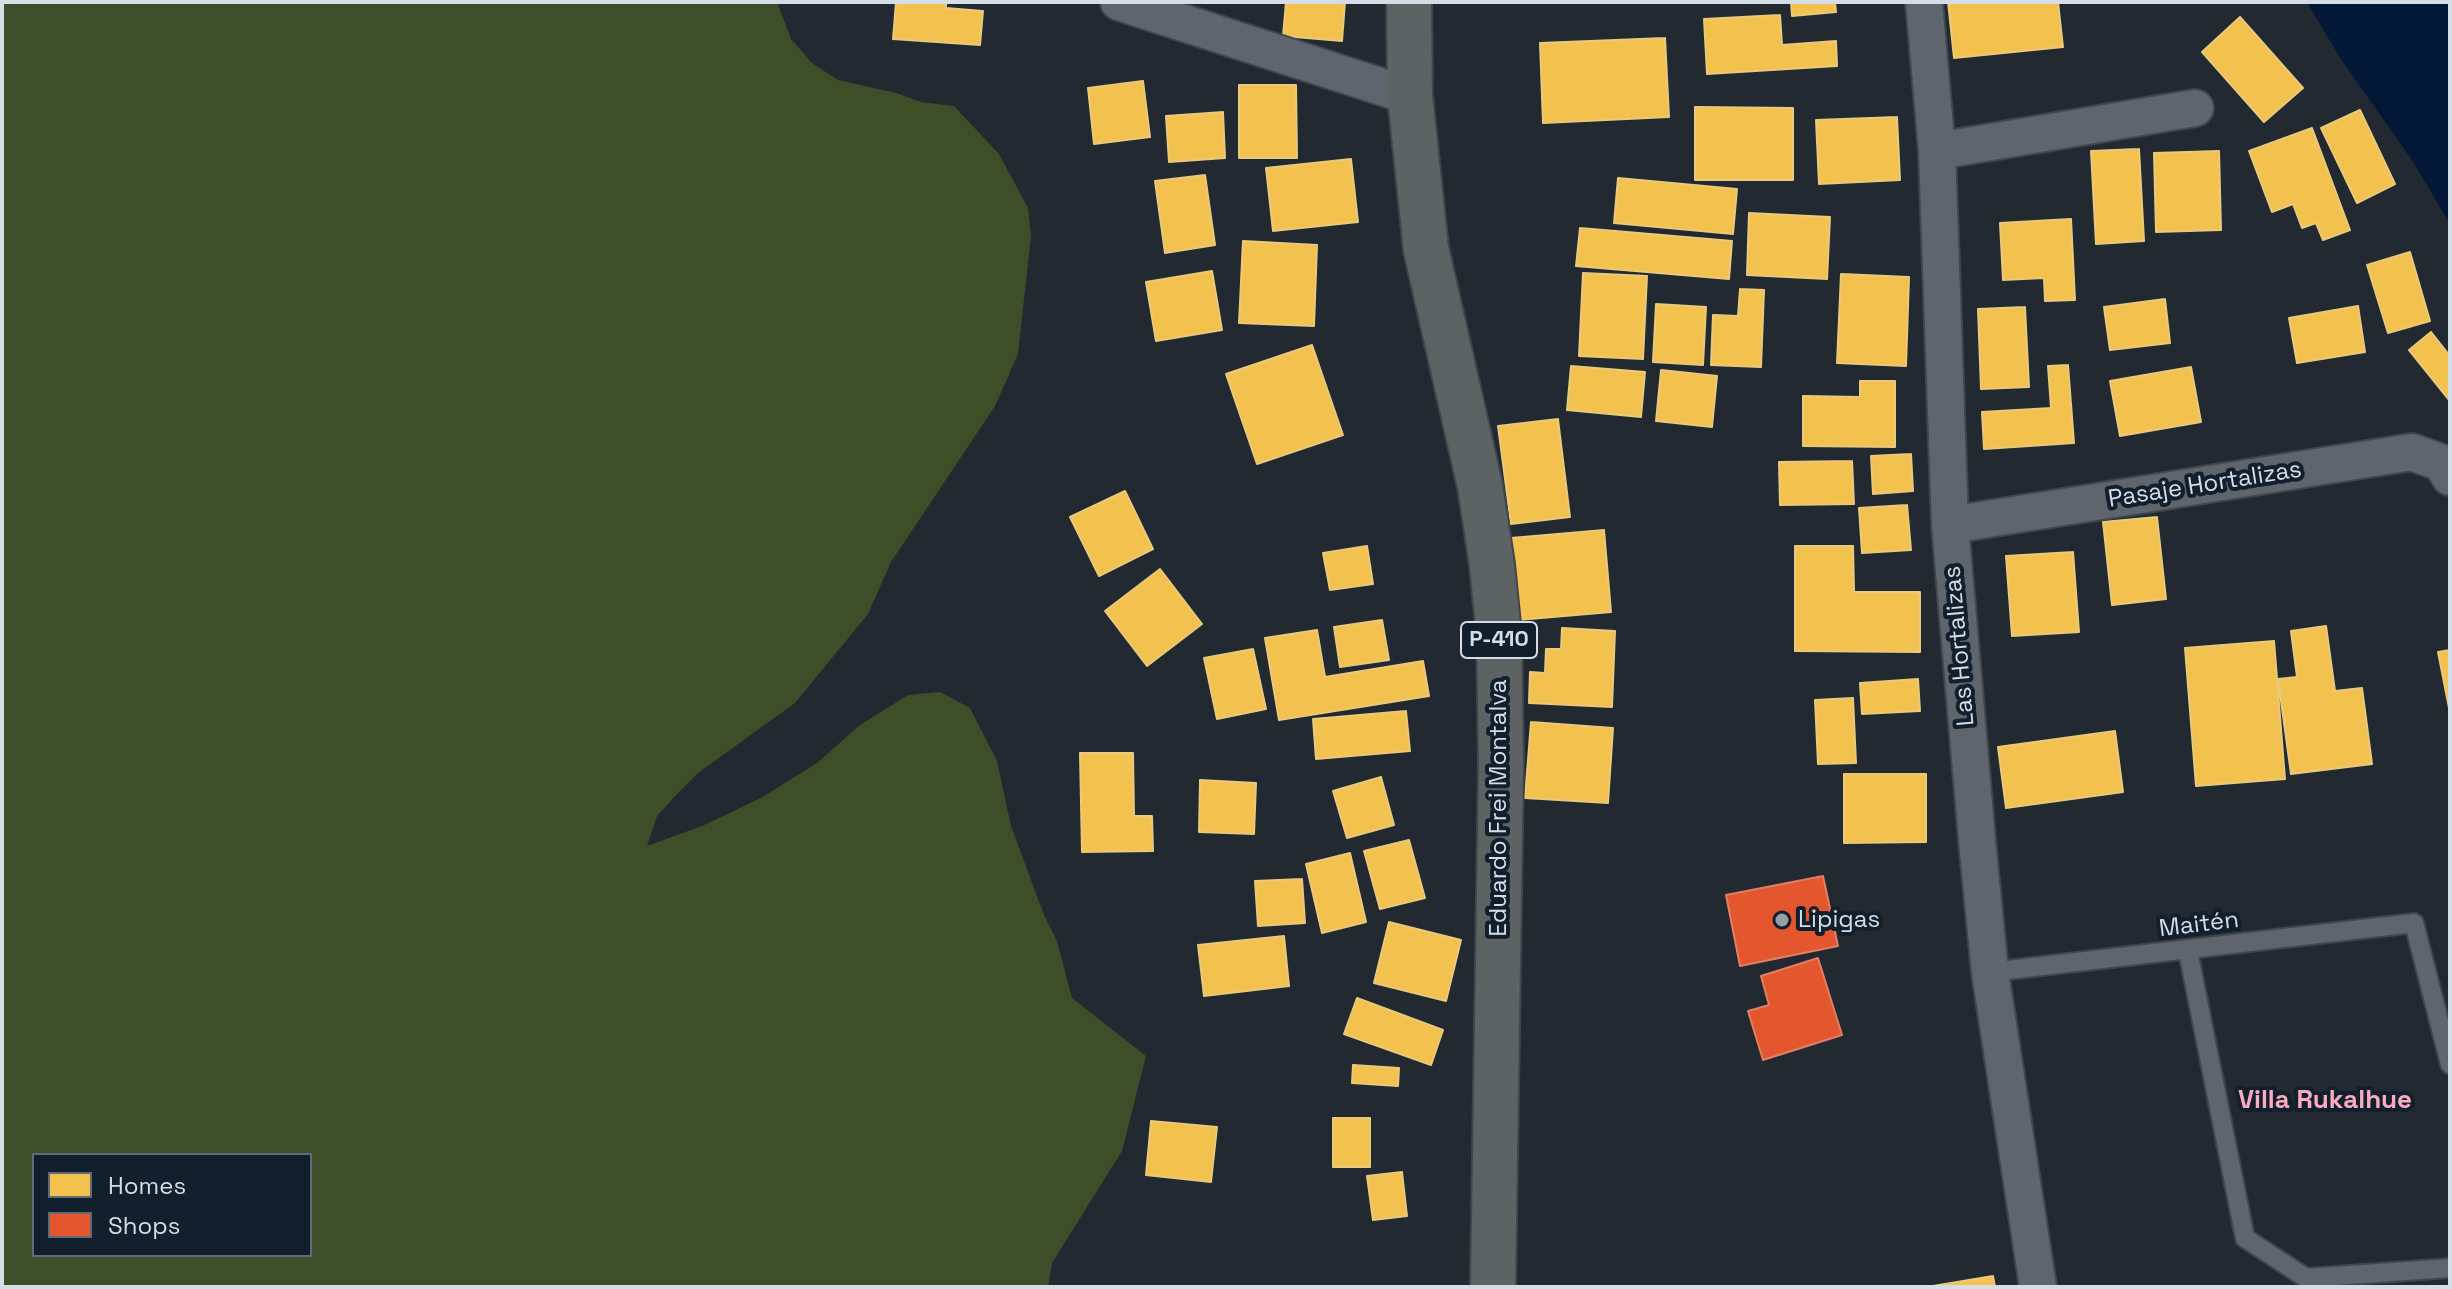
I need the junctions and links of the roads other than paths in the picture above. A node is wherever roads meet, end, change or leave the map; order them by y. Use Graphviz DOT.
graph roads {
  1 [pos="1119,2"];
  2 [pos="1409,2"];
  3 [pos="1924,2"];
  4 [pos="1410,96"];
  5 [pos="2195,108"];
  6 [pos="1937,151"];
  7 [pos="2450,477"];
  8 [pos="1950,525"];
  9 [pos="2188,951"];
  10 [pos="1990,972"];
  11 [pos="2450,1064"];
  12 [pos="2450,1268"];
  13 [pos="1493,1287"];
  14 [pos="2038,1287"];
  1 -- 4 [label="street"];
  2 -- 4 [label="main road, Eduardo Frei Montalva / P-410"];
  3 -- 6 [label="street, Las Hortalizas"];
  4 -- 13 [label="main road, Eduardo Frei Montalva / P-410"];
  5 -- 6 [label="street"];
  6 -- 8 [label="street, Las Hortalizas"];
  7 -- 8 [label="street, Pasaje Hortalizas"];
  8 -- 10 [label="street, Las Hortalizas"];
  9 -- 10 [label="lane, Maitén"];
  9 -- 11 [label="lane, Maitén"];
  9 -- 12 [label="lane"];
  10 -- 14 [label="street, Las Hortalizas"];
}
